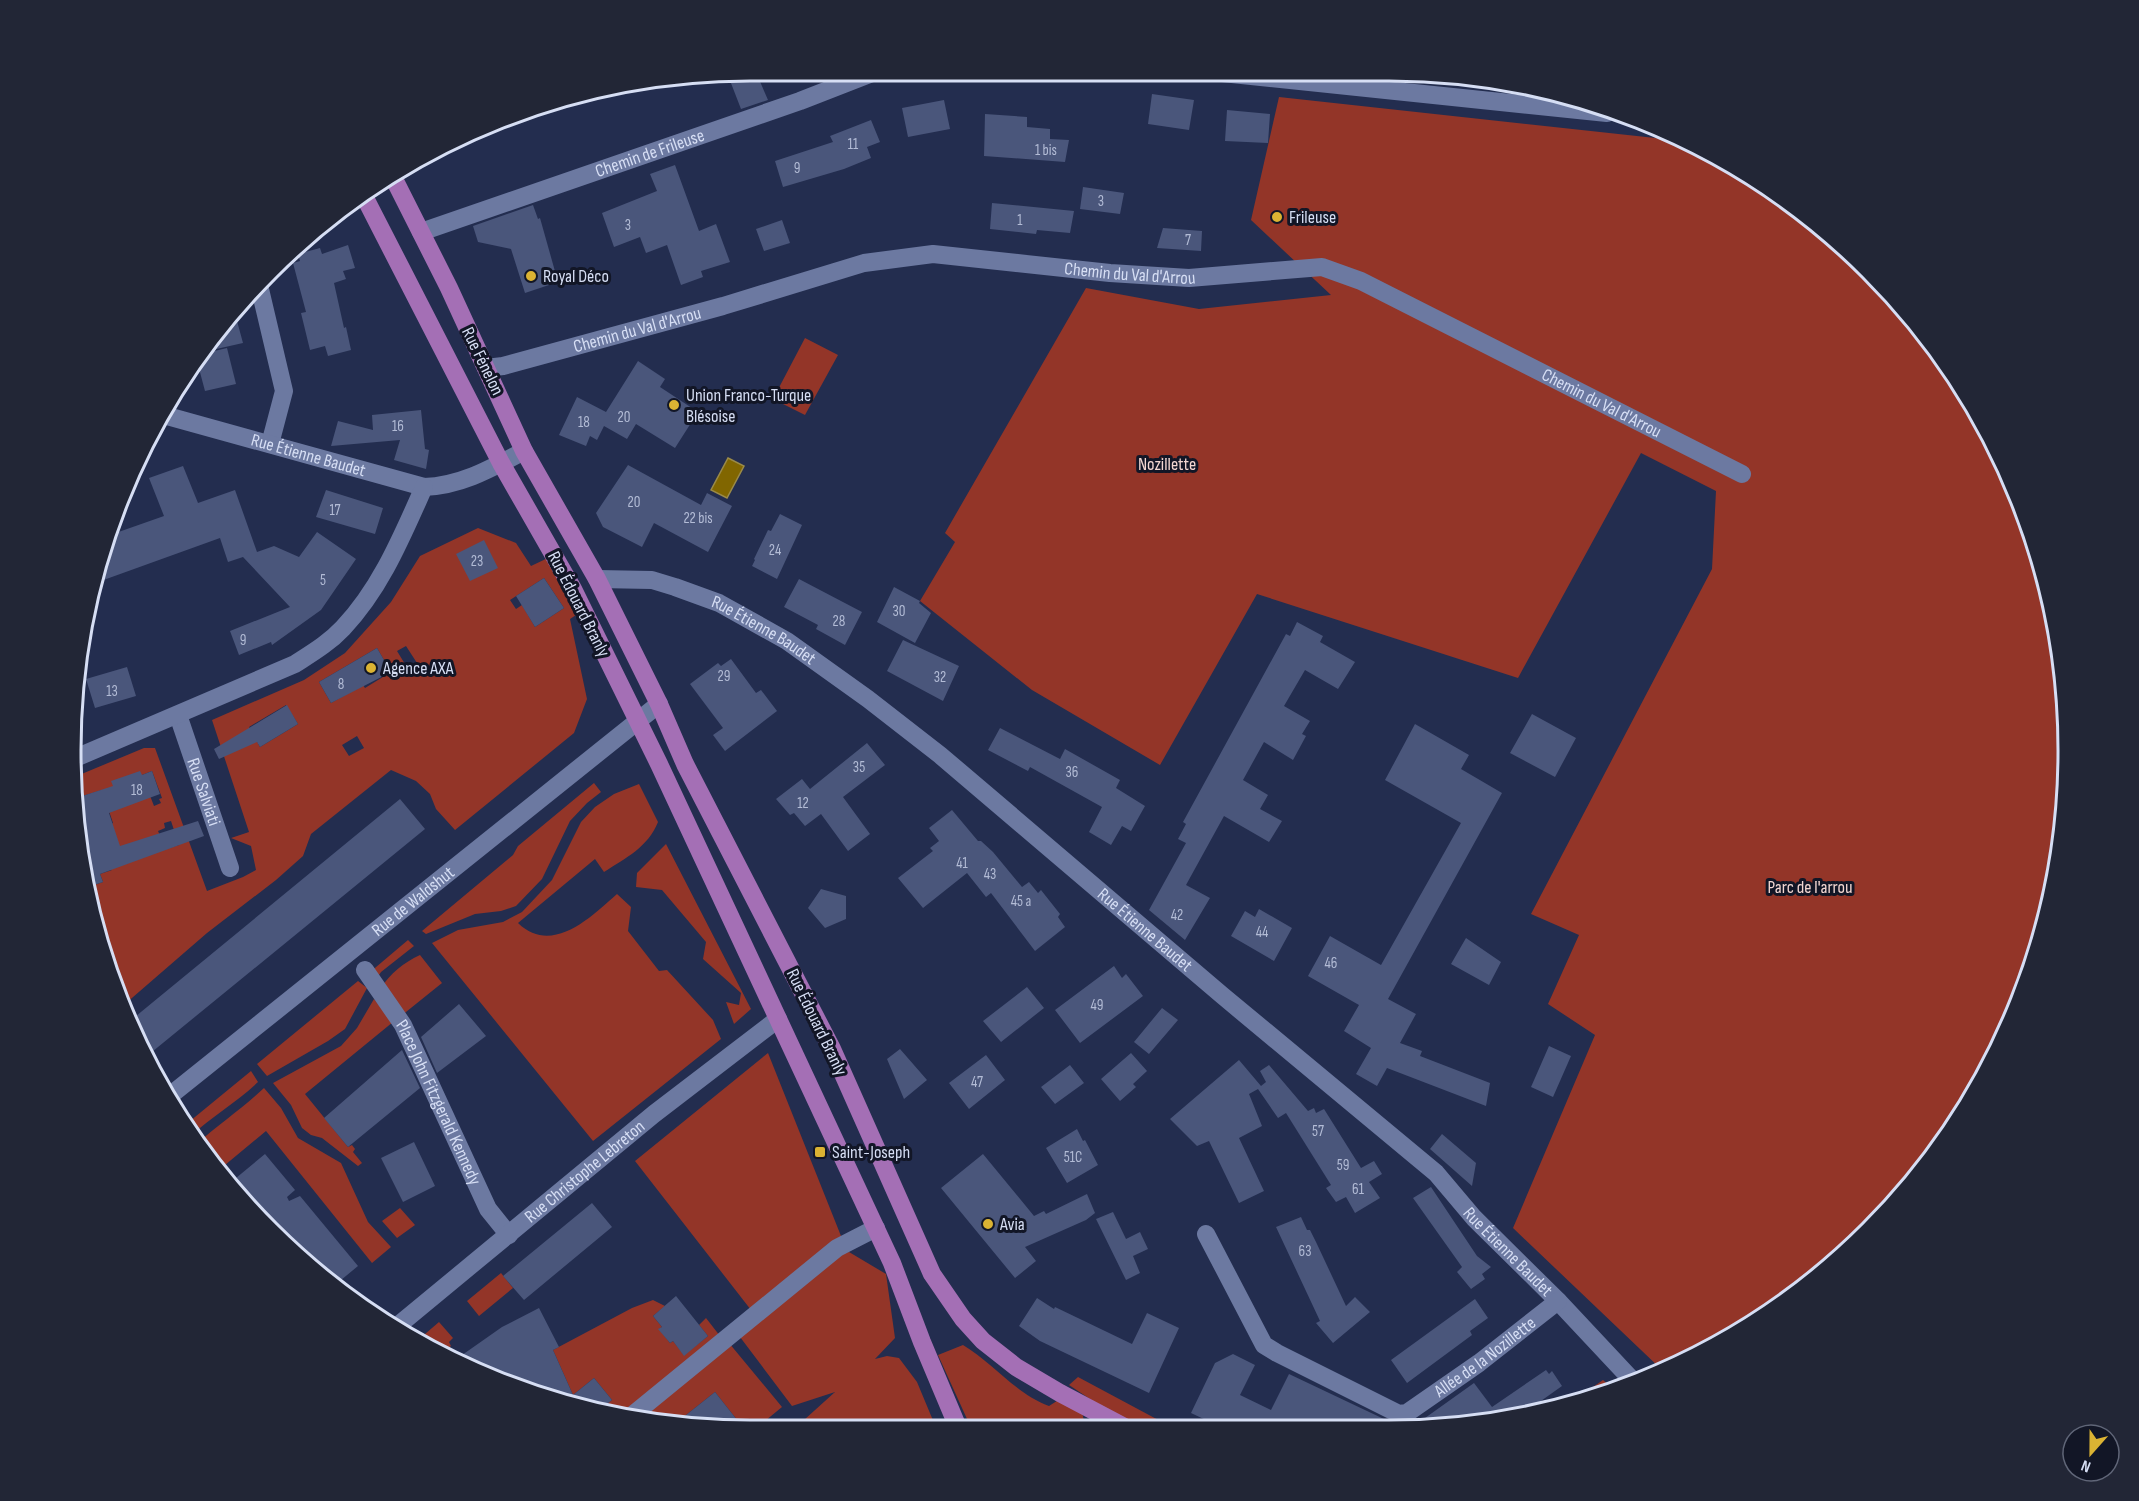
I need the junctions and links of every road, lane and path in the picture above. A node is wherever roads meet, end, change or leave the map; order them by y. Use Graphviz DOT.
graph roads {
  1 [pos="850,81"];
  2 [pos="1306,81"];
  3 [pos="1583,110"];
  4 [pos="396,183"];
  5 [pos="367,202"];
  6 [pos="421,232"];
  7 [pos="261,294"];
  8 [pos="486,368"];
  9 [pos="171,417"];
  10 [pos="270,444"];
  11 [pos="524,451"];
  12 [pos="501,463"];
  13 [pos="1742,474"];
  14 [pos="424,487"];
  15 [pos="540,531"];
  16 [pos="578,545"];
  17 [pos="597,579"];
  18 [pos="659,704"];
  19 [pos="178,715"];
  20 [pos="638,720"];
  21 [pos="81,756"];
  22 [pos="230,868"];
  23 [pos="365,970"];
  24 [pos="778,1019"];
  25 [pos="175,1092"];
  26 [pos="876,1228"];
  27 [pos="1206,1234"];
  28 [pos="509,1235"];
  29 [pos="1558,1301"];
  30 [pos="403,1322"];
  31 [pos="1628,1375"];
  32 [pos="639,1410"];
  33 [pos="955,1420"];
  34 [pos="1109,1420"];
  1 -- 6 [label="street, Chemin de Frileuse"];
  2 -- 3 [label="street"];
  4 -- 6 [label="main road, Rue Fénelon"];
  5 -- 12 [label="main road, Rue Fénelon"];
  6 -- 8 [label="main road, Rue Fénelon"];
  7 -- 10 [label="street"];
  8 -- 11 [label="main road, Rue Fénelon"];
  8 -- 13 [label="street, Chemin du Val d'Arrou"];
  9 -- 10 [label="street, Rue Étienne Baudet"];
  10 -- 14 [label="street, Rue Étienne Baudet"];
  11 -- 12 [label="street, Rue Étienne Baudet"];
  11 -- 16 [label="main road, Rue Fénelon"];
  12 -- 14 [label="street, Rue Étienne Baudet"];
  12 -- 15 [label="main road, Rue Fénelon"];
  14 -- 19 [label="street"];
  15 -- 20 [label="main road, Rue Édouard Branly"];
  16 -- 17 [label="main road, Rue Édouard Branly"];
  17 -- 18 [label="main road, Rue Édouard Branly"];
  17 -- 29 [label="street, Rue Étienne Baudet"];
  18 -- 20 [label="street, Rue de Waldshut"];
  18 -- 34 [label="main road, Rue Édouard Branly"];
  19 -- 21 [label="street"];
  19 -- 22 [label="street, Rue Salviati"];
  20 -- 24 [label="main road, Rue Édouard Branly"];
  20 -- 25 [label="street, Rue de Waldshut"];
  23 -- 28 [label="street, Place John Fitzgerald Kennedy"];
  24 -- 26 [label="main road, Rue Édouard Branly"];
  24 -- 28 [label="street, Rue Christophe Lebreton"];
  26 -- 32 [label="street"];
  26 -- 33 [label="main road, Rue Édouard Branly"];
  27 -- 29 [label="street, Allée de la Nozillette"];
  28 -- 30 [label="street, Rue Christophe Lebreton"];
  29 -- 31 [label="street, Rue Étienne Baudet"];
}
